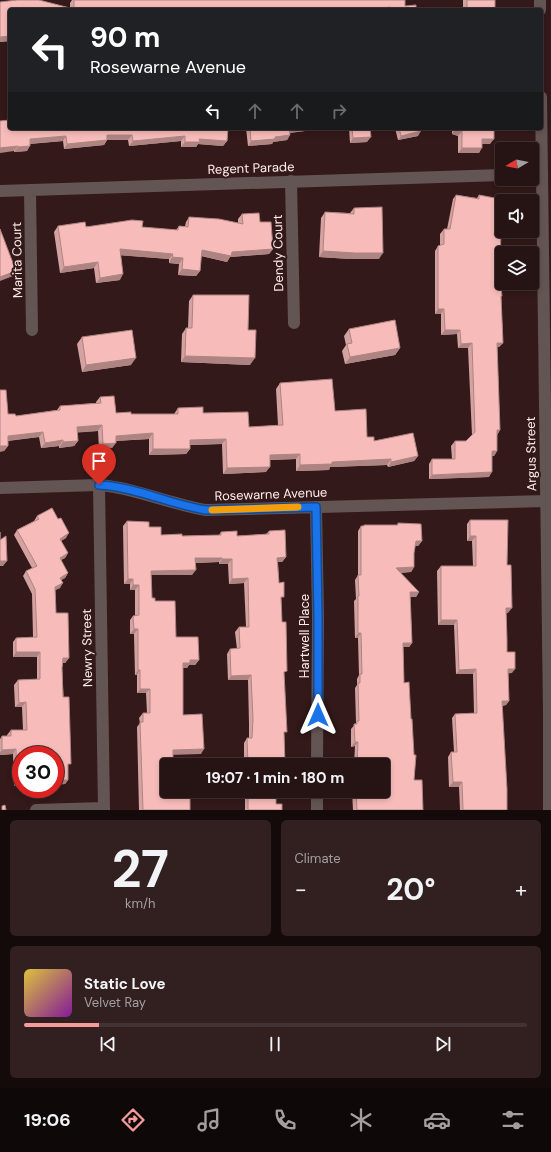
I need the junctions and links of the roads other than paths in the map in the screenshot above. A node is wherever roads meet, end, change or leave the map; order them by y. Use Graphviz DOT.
graph roads {
  1 [pos="539,130"];
  2 [pos="539,142"];
  3 [pos="495,175"];
  4 [pos="291,181"];
  5 [pos="537,186"];
  6 [pos="30,190"];
  7 [pos="0,191"];
  8 [pos="294,323"];
  9 [pos="32,330"];
  10 [pos="99,485"];
  11 [pos="0,488"];
  12 [pos="545,501"];
  13 [pos="316,507"];
  14 [pos="550,714"];
  15 [pos="317,758"];
  16 [pos="317,798"];
  17 [pos="104,809"];
  18 [pos="36,810"];
  19 [pos="317,810"];
  20 [pos="549,810"];
  1 -- 2 [label="street, Argus Street"];
  3 -- 4 [label="street, Regent Parade"];
  4 -- 6 [label="street, Regent Parade"];
  4 -- 8 [label="street, Dendy Court"];
  5 -- 12 [label="street, Argus Street"];
  6 -- 7 [label="street, Regent Parade"];
  6 -- 9 [label="street, Marita Court"];
  10 -- 11 [label="street, Rosewarne Avenue"];
  10 -- 13 [label="street, Rosewarne Avenue"];
  10 -- 17 [label="street, Newry Street"];
  12 -- 13 [label="street, Rosewarne Avenue"];
  12 -- 14 [label="street, Argus Street"];
  13 -- 15 [label="street, Hartwell Place"];
  14 -- 20 [label="street, Argus Street"];
  16 -- 19 [label="street"];
  17 -- 18 [label="street"];
}
